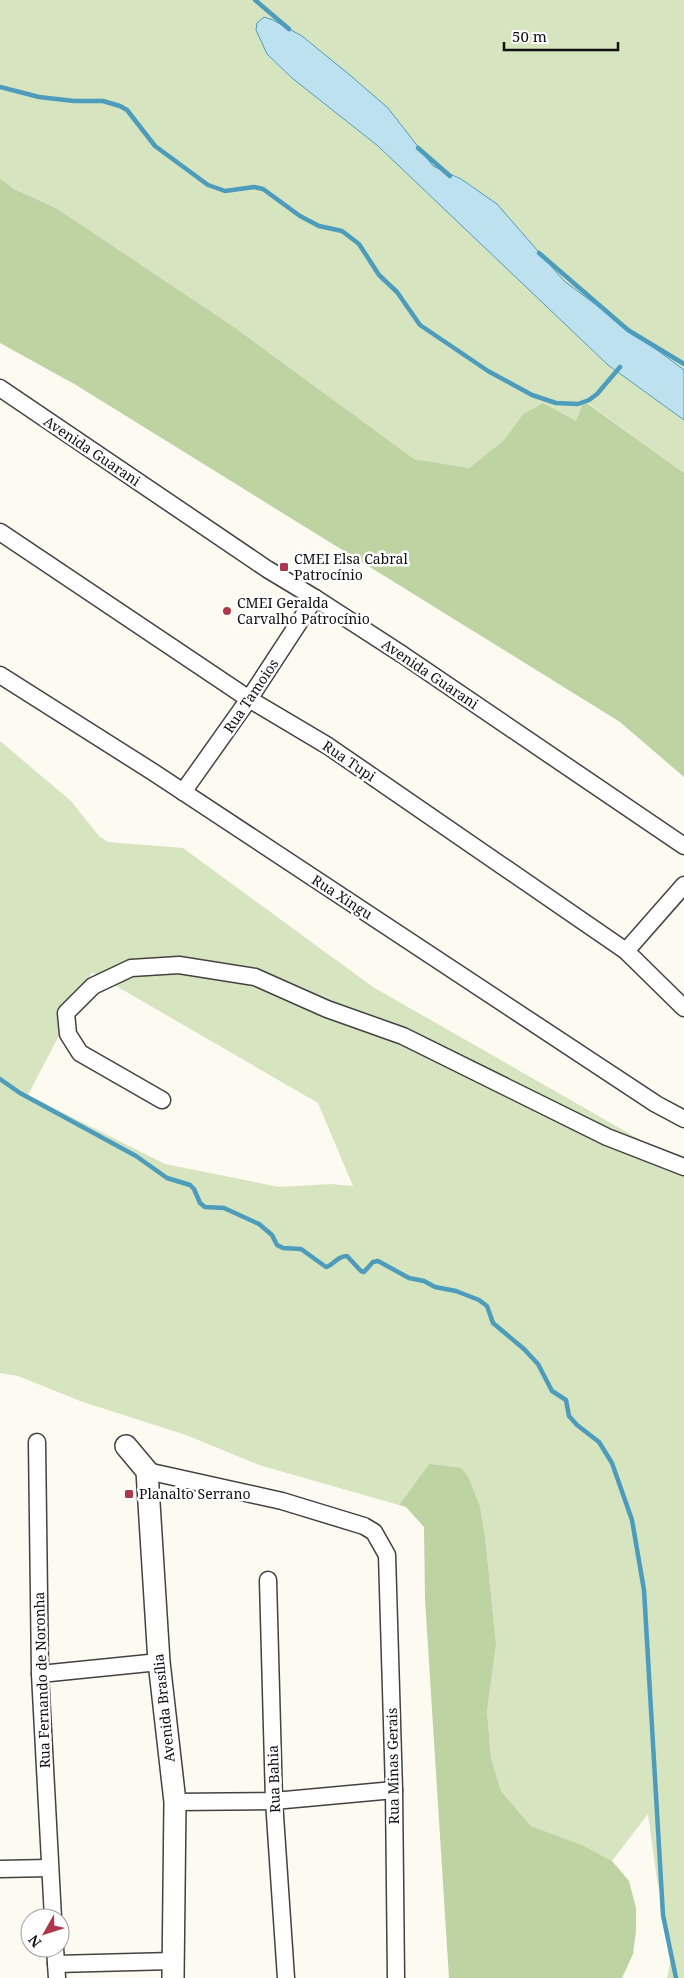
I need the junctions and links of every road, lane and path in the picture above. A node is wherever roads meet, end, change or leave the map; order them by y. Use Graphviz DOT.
graph roads {
  1 [pos="0,388"];
  2 [pos="0,532"];
  3 [pos="315,598"];
  4 [pos="0,675"];
  5 [pos="250,699"];
  6 [pos="183,792"];
  7 [pos="684,846"];
  8 [pos="684,885"];
  9 [pos="626,951"];
  10 [pos="684,1008"];
  11 [pos="162,1100"];
  12 [pos="684,1119"];
  13 [pos="684,1167"];
  14 [pos="37,1442"];
  15 [pos="126,1446"];
  16 [pos="147,1471"];
  17 [pos="268,1580"];
  18 [pos="159,1662"];
  19 [pos="40,1674"];
  20 [pos="394,1790"];
  21 [pos="175,1802"];
  22 [pos="274,1802"];
  23 [pos="49,1868"];
  24 [pos="0,1870"];
  25 [pos="52,1908"];
  26 [pos="56,1963"];
  27 [pos="173,1969"];
  28 [pos="286,1978"];
  29 [pos="396,1978"];
  1 -- 3 [label="street, Avenida Guarani"];
  2 -- 5 [label="street, Rua Tupi"];
  3 -- 5 [label="street, Rua Tamoios"];
  3 -- 7 [label="street, Avenida Guarani"];
  4 -- 6 [label="street, Rua Xingu"];
  5 -- 6 [label="street, Rua Tamoios"];
  5 -- 9 [label="street, Rua Tupi"];
  6 -- 12 [label="street, Rua Xingu"];
  8 -- 9 [label="street"];
  9 -- 10 [label="street, Rua Tupi"];
  11 -- 13 [label="street"];
  14 -- 19 [label="street, Rua Fernando de Noronha"];
  15 -- 16 [label="street"];
  16 -- 18 [label="street, Avenida Brasília"];
  16 -- 20 [label="street, Rua Minas Gerais"];
  17 -- 22 [label="street, Rua Bahia"];
  18 -- 19 [label="street"];
  18 -- 21 [label="street, Avenida Brasília"];
  19 -- 23 [label="street, Rua Fernando de Noronha"];
  20 -- 22 [label="street"];
  20 -- 29 [label="street, Rua Minas Gerais"];
  21 -- 22 [label="street"];
  21 -- 27 [label="street, Avenida Brasília"];
  22 -- 28 [label="street, Rua Bahia"];
  23 -- 24 [label="street"];
  23 -- 25 [label="street, Rua Fernando de Noronha"];
  26 -- 27 [label="street"];
}
